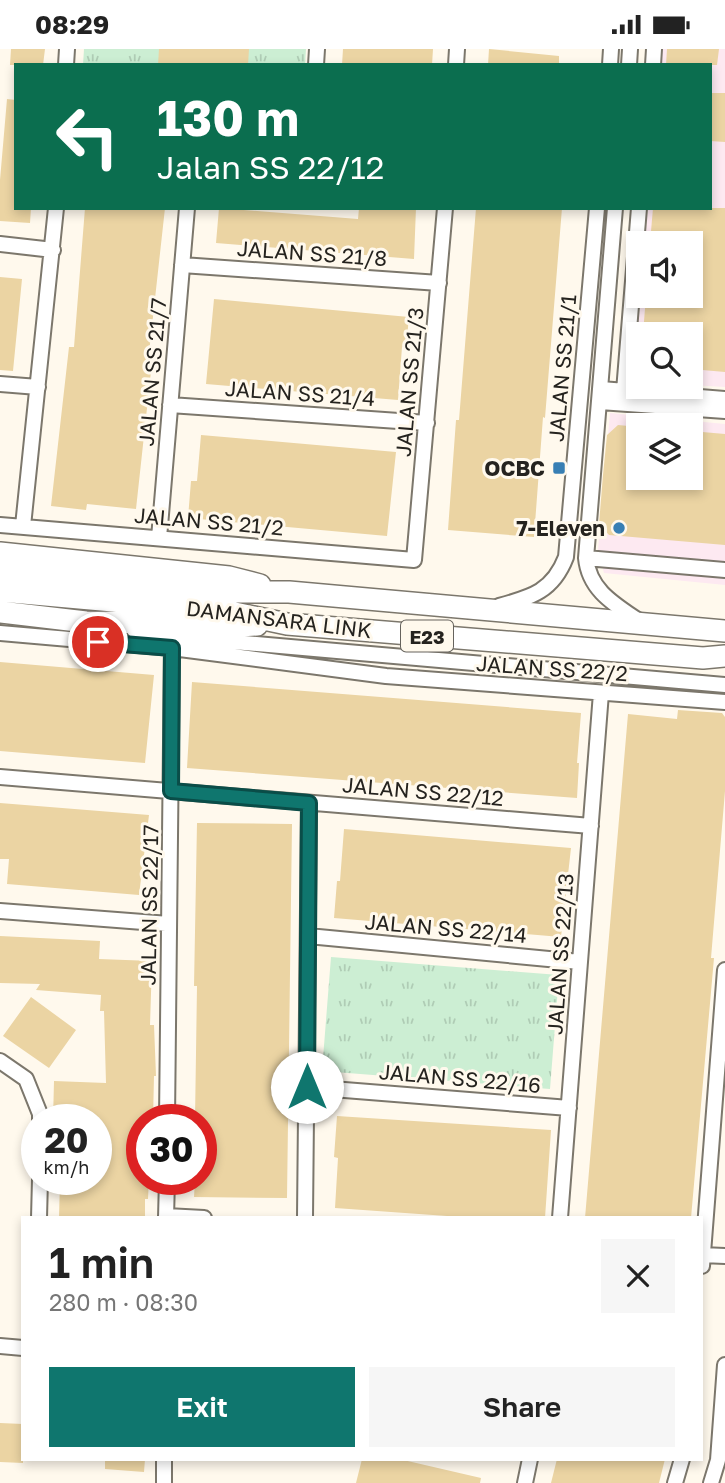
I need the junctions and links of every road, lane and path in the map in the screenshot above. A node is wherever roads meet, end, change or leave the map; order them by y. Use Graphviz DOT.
graph roads {
  1 [pos="55,210"];
  2 [pos="187,210"];
  3 [pos="445,210"];
  4 [pos="597,210"];
  5 [pos="615,210"];
  6 [pos="639,210"];
  7 [pos="0,244"];
  8 [pos="52,250"];
  9 [pos="182,265"];
  10 [pos="439,283"];
  11 [pos="0,384"];
  12 [pos="38,387"];
  13 [pos="624,391"];
  14 [pos="601,395"];
  15 [pos="725,399"];
  16 [pos="170,405"];
  17 [pos="725,411"];
  18 [pos="427,423"];
  19 [pos="0,525"];
  20 [pos="23,526"];
  21 [pos="159,538"];
  22 [pos="0,554"];
  23 [pos="586,558"];
  24 [pos="414,560"];
  25 [pos="725,570"];
  26 [pos="0,571"];
  27 [pos="0,591"];
  28 [pos="289,592"];
  29 [pos="227,602"];
  30 [pos="487,609"];
  31 [pos="0,612"];
  32 [pos="86,622"];
  33 [pos="640,622"];
  34 [pos="287,624"];
  35 [pos="725,631"];
  36 [pos="0,633"];
  37 [pos="172,648"];
  38 [pos="725,656"];
  39 [pos="703,657"];
  40 [pos="725,663"];
  41 [pos="725,685"];
  42 [pos="601,693"];
  43 [pos="725,702"];
  44 [pos="0,777"];
  45 [pos="171,791"];
  46 [pos="309,803"];
  47 [pos="591,826"];
  48 [pos="0,911"];
  49 [pos="169,924"];
  50 [pos="308,936"];
  51 [pos="580,962"];
  52 [pos="725,970"];
  53 [pos="0,1061"];
  54 [pos="307,1087"];
  55 [pos="36,1104"];
  56 [pos="167,1104"];
  57 [pos="569,1108"];
  58 [pos="40,1195"];
  59 [pos="167,1195"];
  60 [pos="39,1216"];
  61 [pos="166,1216"];
  62 [pos="306,1216"];
  63 [pos="560,1216"];
  64 [pos="703,1243"];
  65 [pos="703,1255"];
  66 [pos="725,1256"];
  67 [pos="0,1346"];
  68 [pos="21,1348"];
  69 [pos="725,1365"];
  70 [pos="722,1460"];
  71 [pos="164,1461"];
  72 [pos="530,1461"];
  73 [pos="681,1461"];
  74 [pos="164,1483"];
  75 [pos="525,1483"];
  76 [pos="675,1483"];
  77 [pos="711,1483"];
  1 -- 8 [label="street"];
  2 -- 9 [label="street, JALAN SS 21/7"];
  3 -- 10 [label="street, JALAN SS 21/3"];
  4 -- 30 [label="street, JALAN SS 21/1"];
  5 -- 14 [label="street, JALAN SS 21/1"];
  6 -- 13 [label="street"];
  7 -- 8 [label="street"];
  8 -- 12 [label="street"];
  9 -- 10 [label="street, JALAN SS 21/8"];
  9 -- 16 [label="street, JALAN SS 21/7"];
  10 -- 18 [label="street, JALAN SS 21/3"];
  11 -- 12 [label="street"];
  12 -- 20 [label="street"];
  13 -- 14 [label="street"];
  13 -- 15 [label="street"];
  14 -- 17 [label="street"];
  14 -- 23 [label="street, JALAN SS 21/1"];
  16 -- 18 [label="street, JALAN SS 21/4"];
  16 -- 21 [label="street, JALAN SS 21/7"];
  18 -- 24 [label="street, JALAN SS 21/3"];
  19 -- 20 [label="street, JALAN SS 21/2"];
  20 -- 21 [label="street, JALAN SS 21/2"];
  21 -- 24 [label="street, JALAN SS 21/2"];
  22 -- 28 [label="highway"];
  23 -- 25 [label="street"];
  23 -- 33 [label="street, JALAN SS 21/1"];
  26 -- 29 [label="highway, DAMANSARA LINK / E23"];
  27 -- 29 [label="highway, DAMANSARA LINK / E23"];
  28 -- 29 [label="highway, DAMANSARA LINK / E23"];
  28 -- 30 [label="highway, DAMANSARA LINK / E23"];
  29 -- 34 [label="highway, DAMANSARA LINK / E23"];
  30 -- 33 [label="highway, DAMANSARA LINK / E23"];
  31 -- 32 [label="highway"];
  32 -- 34 [label="highway"];
  32 -- 41 [label="street"];
  33 -- 35 [label="highway, DAMANSARA LINK / E23"];
  34 -- 39 [label="highway, DAMANSARA LINK / E23"];
  36 -- 37 [label="street, JALAN SS 22/2"];
  37 -- 42 [label="street, JALAN SS 22/2"];
  37 -- 45 [label="street, JALAN SS 22/17"];
  38 -- 39 [label="highway, DAMANSARA LINK / E23"];
  39 -- 40 [label="highway"];
  42 -- 43 [label="street, JALAN SS 22/2"];
  42 -- 47 [label="street, JALAN SS 22/13"];
  44 -- 45 [label="street, JALAN SS 22/12"];
  45 -- 46 [label="street, JALAN SS 22/12"];
  45 -- 49 [label="street, JALAN SS 22/17"];
  46 -- 47 [label="street, JALAN SS 22/12"];
  46 -- 50 [label="street"];
  47 -- 51 [label="street, JALAN SS 22/13"];
  48 -- 49 [label="street"];
  49 -- 56 [label="street, JALAN SS 22/17"];
  50 -- 51 [label="street, JALAN SS 22/14"];
  50 -- 54 [label="street"];
  51 -- 57 [label="street, JALAN SS 22/13"];
  52 -- 64 [label="street"];
  53 -- 55 [label="street"];
  54 -- 57 [label="street, JALAN SS 22/16"];
  54 -- 62 [label="street"];
  57 -- 63 [label="street, JALAN SS 22/13"];
  58 -- 60 [label="street"];
  59 -- 61 [label="street"];
  65 -- 66 [label="street"];
  67 -- 68 [label="street"];
  69 -- 70 [label="street"];
  70 -- 77 [label="street"];
  71 -- 74 [label="street"];
  72 -- 75 [label="street"];
  73 -- 76 [label="street"];
}
